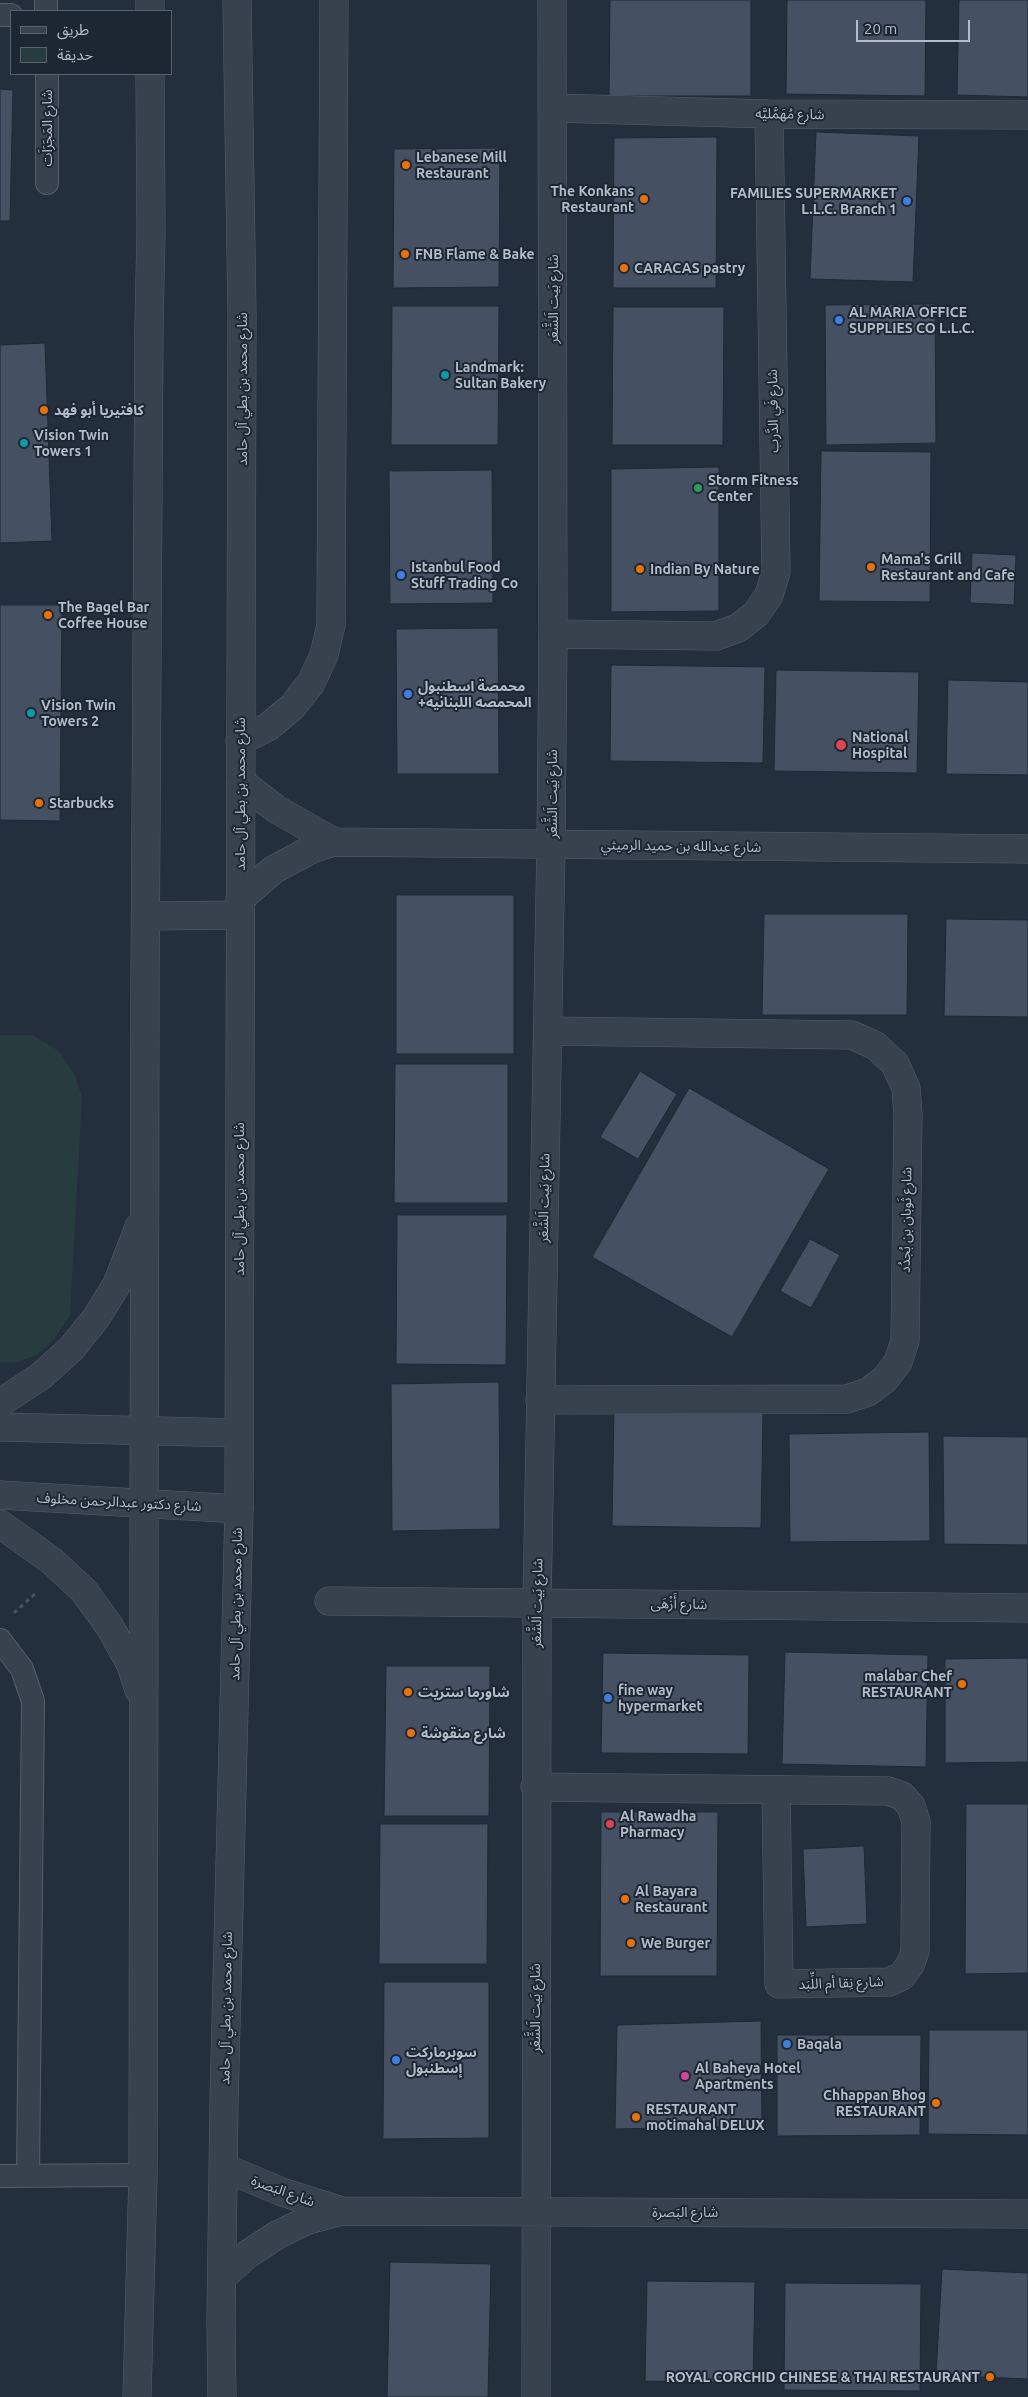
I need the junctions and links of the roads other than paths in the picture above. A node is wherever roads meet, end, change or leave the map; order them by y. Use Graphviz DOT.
graph roads {
  1 [pos="237,0"];
  2 [pos="334,0"];
  3 [pos="552,0"];
  4 [pos="46,75"];
  5 [pos="150,75"];
  6 [pos="553,108"];
  7 [pos="769,114"];
  8 [pos="1028,115"];
  9 [pos="47,183"];
  10 [pos="553,634"];
  11 [pos="240,741"];
  12 [pos="241,782"];
  13 [pos="334,842"];
  14 [pos="551,845"];
  15 [pos="1028,849"];
  16 [pos="240,907"];
  17 [pos="146,916"];
  18 [pos="548,1031"];
  19 [pos="145,1209"];
  20 [pos="540,1400"];
  21 [pos="0,1403"];
  22 [pos="0,1428"];
  23 [pos="145,1432"];
  24 [pos="238,1433"];
  25 [pos="0,1495"];
  26 [pos="144,1503"];
  27 [pos="239,1509"];
  28 [pos="0,1524"];
  29 [pos="329,1601"];
  30 [pos="536,1602"];
  31 [pos="1028,1608"];
  32 [pos="0,1640"];
  33 [pos="144,1707"];
  34 [pos="535,1787"];
  35 [pos="776,1790"];
  36 [pos="225,2168"];
  37 [pos="0,2176"];
  38 [pos="28,2176"];
  39 [pos="143,2176"];
  40 [pos="342,2210"];
  41 [pos="535,2211"];
  42 [pos="1028,2214"];
  43 [pos="222,2277"];
  44 [pos="137,2397"];
  45 [pos="222,2397"];
  46 [pos="536,2397"];
  1 -- 11 [label="street, شارع محمد بن بطي آل حامد"];
  2 -- 11 [label="street"];
  3 -- 6 [label="street, شارع بَيت اَلشَّعَر"];
  4 -- 9 [label="lane, شارع المَجَرَاَت"];
  5 -- 17 [label="street"];
  6 -- 7 [label="street, شارع مُهَمَّليَّه"];
  6 -- 10 [label="street, شارع بَيت اَلشَّعَر"];
  7 -- 8 [label="street, شارع مُهَمَّليَّه"];
  7 -- 10 [label="street, شارع فَي الدَّرب"];
  10 -- 14 [label="street, شارع بَيت اَلشَّعَر"];
  11 -- 12 [label="street, شارع محمد بن بطي آل حامد"];
  12 -- 13 [label="street, شارع عبدالله بن حميد الرميثي"];
  12 -- 16 [label="street, شارع محمد بن بطي آل حامد"];
  13 -- 14 [label="street, شارع عبدالله بن حميد الرميثي"];
  13 -- 16 [label="street, شارع عبدالله بن حميد الرميثي"];
  14 -- 15 [label="street, شارع عبدالله بن حميد الرميثي"];
  14 -- 18 [label="street, شارع بَيت اَلشَّعَر"];
  16 -- 17 [label="street"];
  16 -- 24 [label="street, شارع محمد بن بطي آل حامد"];
  17 -- 19 [label="street"];
  18 -- 20 [label="street, شارع بَيت اَلشَّعَر"];
  18 -- 20 [label="street, شارع ثَوبان بن بُجدُد"];
  19 -- 21 [label="street"];
  19 -- 23 [label="street"];
  20 -- 30 [label="street, شارع بَيت اَلشَّعَر"];
  22 -- 23 [label="street"];
  23 -- 24 [label="street"];
  23 -- 26 [label="street"];
  24 -- 27 [label="street, شارع محمد بن بطي آل حامد"];
  25 -- 26 [label="street, شارع دكتور عبدالرحمن مخلوف"];
  26 -- 27 [label="street, شارع دكتور عبدالرحمن مخلوف"];
  26 -- 33 [label="street"];
  27 -- 36 [label="street, شارع محمد بن بطي آل حامد"];
  28 -- 33 [label="street"];
  29 -- 30 [label="street, شارع أَزْهَى"];
  30 -- 31 [label="street, شارع أَزْهَى"];
  30 -- 34 [label="street, شارع بَيت اَلشَّعَر"];
  32 -- 38 [label="lane"];
  33 -- 39 [label="street"];
  34 -- 35 [label="street, شارع نِقا أم اللِّبَد"];
  34 -- 41 [label="street, شارع بَيت اَلشَّعَر"];
  35 -- 35 [label="street, شارع نِقا أم اللِّبَد"];
  36 -- 40 [label="street, شارع البَصرة"];
  36 -- 43 [label="street, شارع محمد بن بطي آل حامد"];
  37 -- 38 [label="lane"];
  38 -- 39 [label="lane"];
  39 -- 44 [label="street"];
  40 -- 41 [label="street, شارع البَصرة"];
  40 -- 43 [label="street, شارع البَصرة"];
  41 -- 42 [label="street, شارع البَصرة"];
  41 -- 46 [label="street, شارع بَيت اَلشَّعَر"];
  43 -- 45 [label="street, شارع محمد بن بطي آل حامد"];
}
